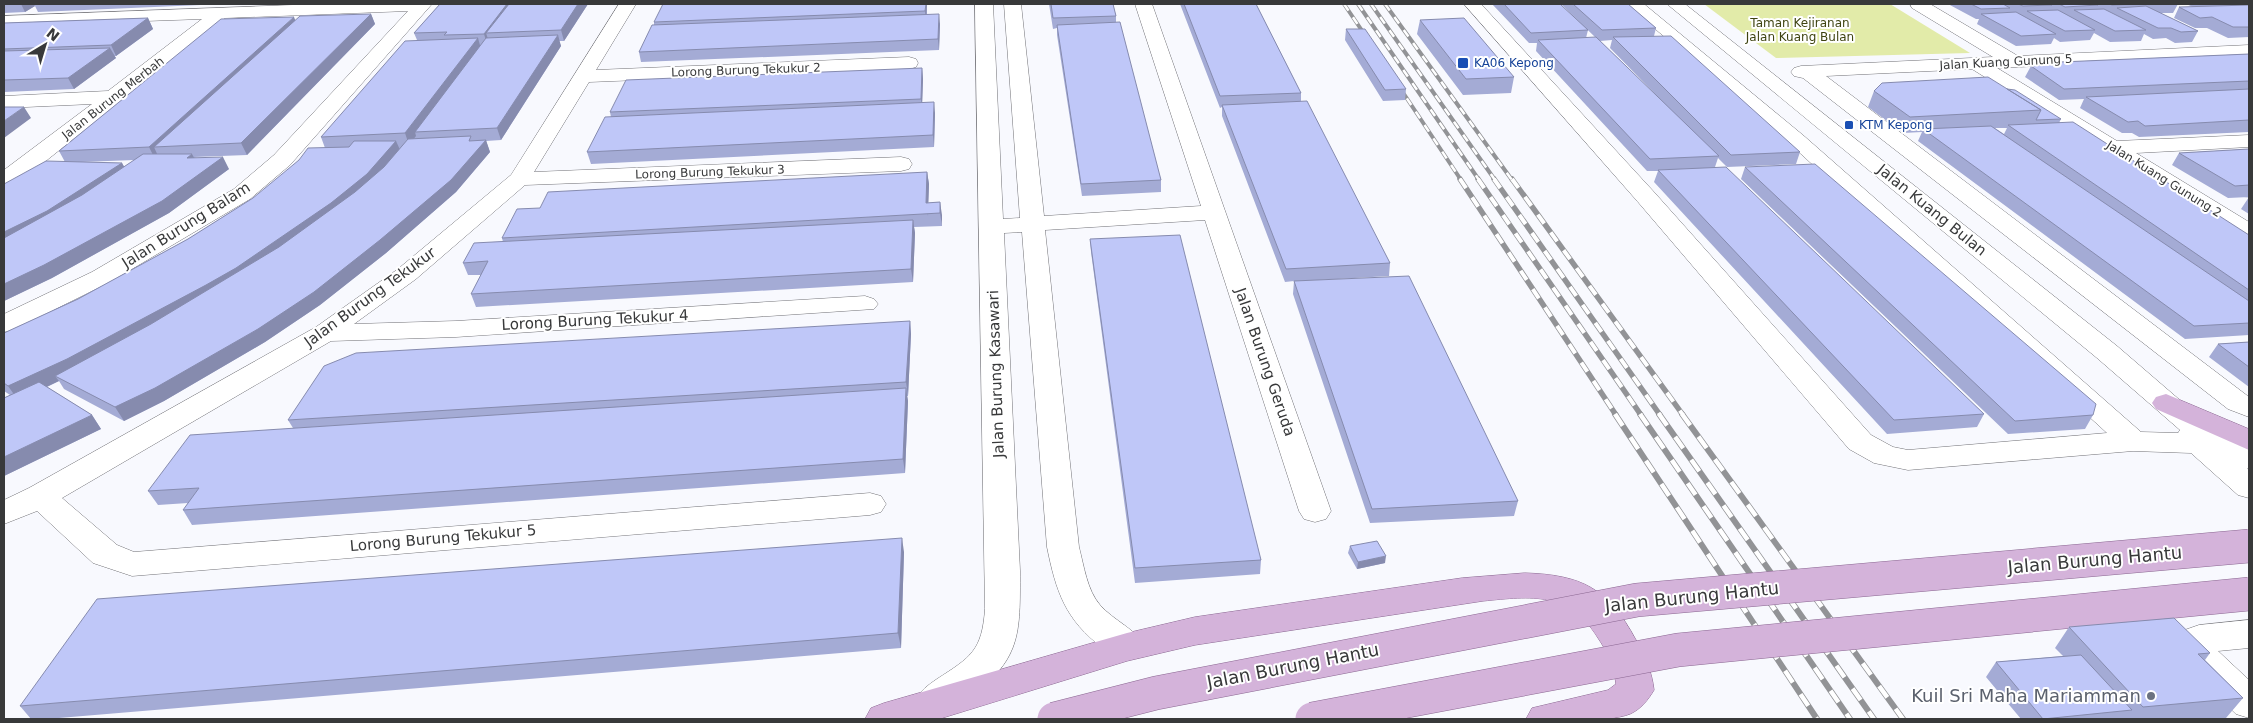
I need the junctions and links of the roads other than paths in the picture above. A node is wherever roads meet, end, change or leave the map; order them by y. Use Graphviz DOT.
graph roads {
  1 [pos="627,4"];
  2 [pos="984,4"];
  3 [pos="1012,4"];
  4 [pos="1144,4"];
  5 [pos="1472,4"];
  6 [pos="1634,4"];
  7 [pos="1676,4"];
  8 [pos="1918,4"];
  9 [pos="422,5"];
  10 [pos="220,13"];
  11 [pos="4,21"];
  12 [pos="2246,52"];
  13 [pos="2015,62"];
  14 [pos="909,63"];
  15 [pos="1977,64"];
  16 [pos="1808,72"];
  17 [pos="1763,74"];
  18 [pos="583,76"];
  19 [pos="115,97"];
  20 [pos="4,102"];
  21 [pos="2249,141"];
  22 [pos="2113,148"];
  23 [pos="900,164"];
  24 [pos="4,179"];
  25 [pos="519,179"];
  26 [pos="1215,212"];
  27 [pos="1033,225"];
  28 [pos="992,227"];
  29 [pos="2249,232"];
  30 [pos="866,304"];
  31 [pos="4,324"];
  32 [pos="324,333"];
  33 [pos="2249,408"];
  34 [pos="2205,430"];
  35 [pos="2147,442"];
  36 [pos="2245,474"];
  37 [pos="40,496"];
  38 [pos="870,504"];
  39 [pos="1315,511"];
  40 [pos="4,513"];
  41 [pos="2249,546"];
  42 [pos="2249,594"];
  43 [pos="2249,634"];
  44 [pos="1128,647"];
  45 [pos="2249,704"];
  46 [pos="922,709"];
  47 [pos="884,719"];
  48 [pos="1054,719"];
  49 [pos="1312,719"];
  50 [pos="1545,719"];
  1 -- 18 [label="street, Jalan Burung Tekukur"];
  2 -- 28 [label="street, Jalan Burung Kasawari"];
  3 -- 27 [label="street"];
  4 -- 26 [label="street, Jalan Burung Geruda"];
  5 -- 35 [label="street"];
  6 -- 35 [label="street"];
  7 -- 17 [label="street, Jalan Kuang Bulan"];
  8 -- 13 [label="street"];
  9 -- 10 [label="street"];
  9 -- 31 [label="street, Jalan Burung Balam"];
  10 -- 11 [label="street"];
  10 -- 19 [label="street, Jalan Burung Merbah"];
  12 -- 13 [label="street, Jalan Kuang Gunung 5"];
  13 -- 15 [label="street, Jalan Kuang Gunung 5"];
  14 -- 18 [label="street, Lorong Burung Tekukur 2"];
  15 -- 16 [label="street, Jalan Kuang Gunung 5"];
  15 -- 22 [label="street, Jalan Kuang Gunung 2"];
  16 -- 17 [label="street, Jalan Kuang Gunung 5"];
  16 -- 33 [label="street"];
  17 -- 34 [label="street, Jalan Kuang Bulan"];
  18 -- 25 [label="street, Jalan Burung Tekukur"];
  19 -- 20 [label="street"];
  19 -- 24 [label="street, Jalan Burung Merbah"];
  21 -- 22 [label="street"];
  22 -- 29 [label="street, Jalan Kuang Gunung 2"];
  23 -- 25 [label="street, Lorong Burung Tekukur 3"];
  25 -- 32 [label="street, Jalan Burung Tekukur"];
  26 -- 27 [label="street"];
  26 -- 39 [label="street, Jalan Burung Geruda"];
  27 -- 28 [label="street"];
  27 -- 44 [label="street"];
  28 -- 46 [label="street, Jalan Burung Kasawari"];
  30 -- 32 [label="street, Lorong Burung Tekukur 4"];
  32 -- 37 [label="street, Jalan Burung Tekukur"];
  34 -- 35 [label="street"];
  34 -- 36 [label="street, Jalan Kuang Bulan"];
  35 -- 36 [label="street"];
  37 -- 38 [label="street, Lorong Burung Tekukur 5"];
  37 -- 40 [label="street, Jalan Burung Tekukur"];
  41 -- 48 [label="main road, Jalan Burung Hantu, bridge"];
  42 -- 49 [label="main road, bridge"];
  43 -- 45 [label="street"];
  44 -- 46 [label="main road"];
  44 -- 50 [label="main road"];
  46 -- 47 [label="main road"];
}
